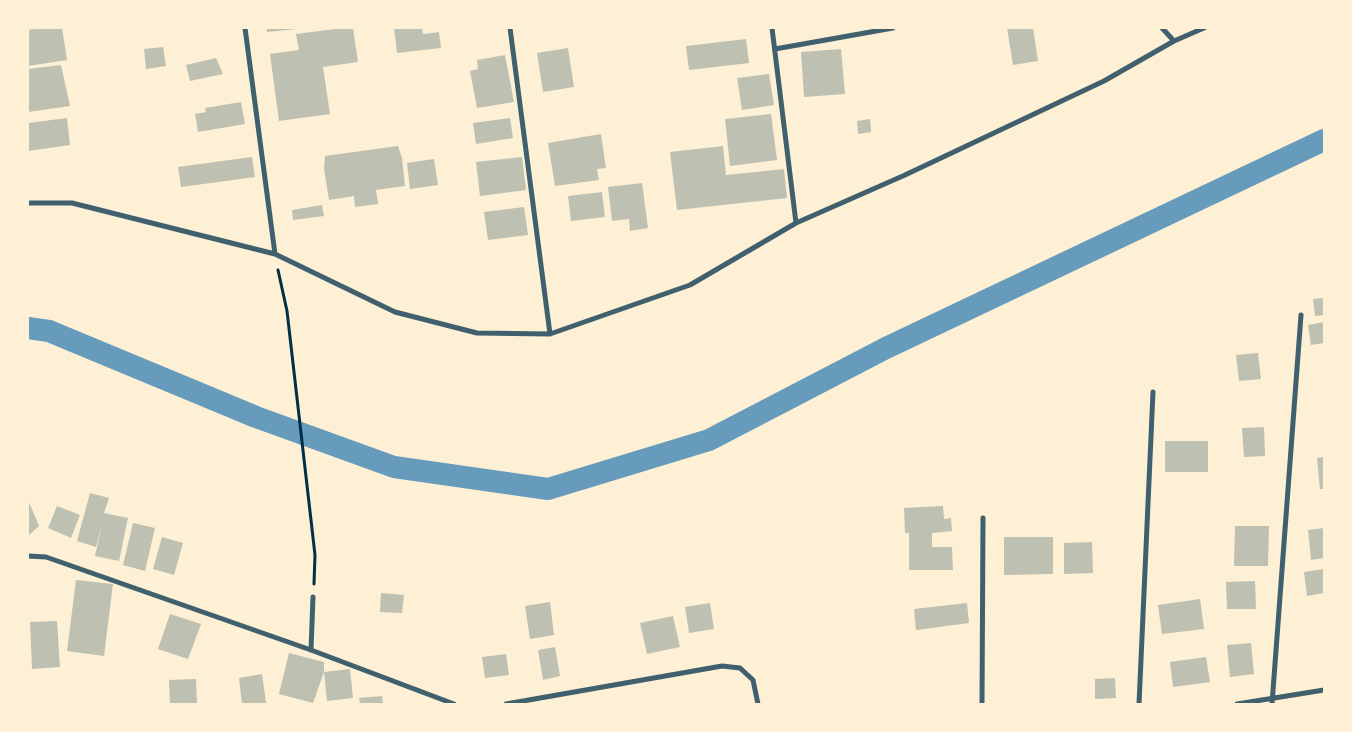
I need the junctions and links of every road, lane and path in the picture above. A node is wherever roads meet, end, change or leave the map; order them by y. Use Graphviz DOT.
graph roads {
  1 [pos="244,28"];
  2 [pos="510,28"];
  3 [pos="772,28"];
  4 [pos="893,28"];
  5 [pos="1162,28"];
  6 [pos="1204,28"];
  7 [pos="1174,42"];
  8 [pos="775,49"];
  9 [pos="28,203"];
  10 [pos="796,223"];
  11 [pos="275,254"];
  12 [pos="1301,315"];
  13 [pos="550,334"];
  14 [pos="1153,392"];
  15 [pos="983,518"];
  16 [pos="28,556"];
  17 [pos="313,597"];
  18 [pos="311,650"];
  19 [pos="1324,690"];
  20 [pos="1272,698"];
  21 [pos="454,704"];
  22 [pos="506,704"];
  23 [pos="758,704"];
  24 [pos="982,704"];
  25 [pos="1139,704"];
  26 [pos="1238,704"];
  27 [pos="1272,704"];
  1 -- 11 [label="street"];
  2 -- 13 [label="street"];
  3 -- 8 [label="street"];
  4 -- 8 [label="street"];
  5 -- 7 [label="street"];
  6 -- 7 [label="street"];
  7 -- 10 [label="street"];
  8 -- 10 [label="street"];
  9 -- 11 [label="street"];
  10 -- 13 [label="street"];
  11 -- 13 [label="street"];
  11 -- 17 [label="path"];
  12 -- 20 [label="street"];
  14 -- 25 [label="street"];
  15 -- 24 [label="street"];
  16 -- 18 [label="street"];
  17 -- 18 [label="street"];
  18 -- 21 [label="street"];
  19 -- 20 [label="street"];
  20 -- 26 [label="street"];
  20 -- 27 [label="street"];
  22 -- 23 [label="street"];
}
